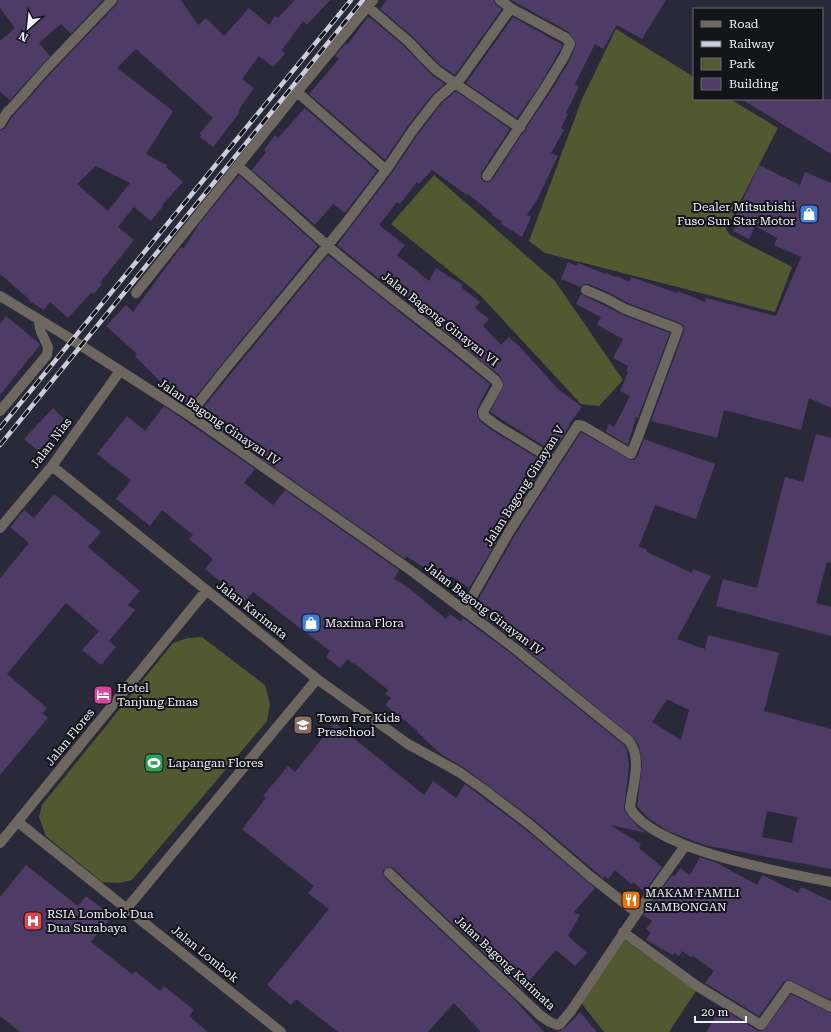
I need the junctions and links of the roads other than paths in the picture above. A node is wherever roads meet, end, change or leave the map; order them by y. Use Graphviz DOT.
graph roads {
  1 [pos="112,0"];
  2 [pos="500,0"];
  3 [pos="370,4"];
  4 [pos="512,9"];
  5 [pos="455,84"];
  6 [pos="297,92"];
  7 [pos="0,124"];
  8 [pos="520,128"];
  9 [pos="238,166"];
  10 [pos="386,170"];
  11 [pos="487,176"];
  12 [pos="328,246"];
  13 [pos="586,290"];
  14 [pos="136,293"];
  15 [pos="0,297"];
  16 [pos="38,319"];
  17 [pos="120,371"];
  18 [pos="0,411"];
  19 [pos="189,415"];
  20 [pos="555,461"];
  21 [pos="52,466"];
  22 [pos="0,528"];
  23 [pos="206,591"];
  24 [pos="465,609"];
  25 [pos="317,679"];
  26 [pos="18,822"];
  27 [pos="0,843"];
  28 [pos="685,846"];
  29 [pos="389,873"];
  30 [pos="831,882"];
  31 [pos="127,908"];
  32 [pos="637,913"];
  33 [pos="623,932"];
  34 [pos="831,1007"];
  35 [pos="281,1032"];
  1 -- 7 [label="street"];
  2 -- 4 [label="street"];
  3 -- 5 [label="street"];
  3 -- 6 [label="street"];
  4 -- 5 [label="street"];
  4 -- 8 [label="street"];
  5 -- 8 [label="street"];
  5 -- 10 [label="street"];
  6 -- 9 [label="street"];
  6 -- 10 [label="street"];
  8 -- 11 [label="street"];
  9 -- 12 [label="street, Jalan Bagong Ginayan VI"];
  9 -- 14 [label="street"];
  10 -- 12 [label="street"];
  12 -- 19 [label="street"];
  12 -- 20 [label="street, Jalan Bagong Ginayan VI"];
  13 -- 20 [label="street, Jalan Bagong Ginayan V"];
  15 -- 16 [label="street, Jalan Bagong Ginayan IV"];
  16 -- 17 [label="street, Jalan Bagong Ginayan IV"];
  16 -- 18 [label="street"];
  17 -- 19 [label="street, Jalan Bagong Ginayan IV"];
  17 -- 21 [label="street, Jalan Nias"];
  19 -- 24 [label="street, Jalan Bagong Ginayan IV"];
  20 -- 24 [label="street, Jalan Bagong Ginayan V"];
  21 -- 22 [label="street, Jalan Nias"];
  21 -- 23 [label="street, Jalan Karimata"];
  23 -- 25 [label="street, Jalan Karimata"];
  23 -- 26 [label="street, Jalan Flores"];
  24 -- 28 [label="street, Jalan Bagong Ginayan IV"];
  25 -- 31 [label="street"];
  25 -- 32 [label="street, Jalan Karimata"];
  26 -- 27 [label="street, Jalan Flores"];
  26 -- 31 [label="street, Jalan Lombok"];
  28 -- 30 [label="street, Jalan Bagong Ginayan IV"];
  28 -- 32 [label="street, Jalan Bagong Karimata"];
  29 -- 33 [label="street, Jalan Bagong Karimata"];
  31 -- 35 [label="street, Jalan Lombok"];
  32 -- 33 [label="street, Jalan Bagong Karimata"];
  33 -- 34 [label="street"];
}
